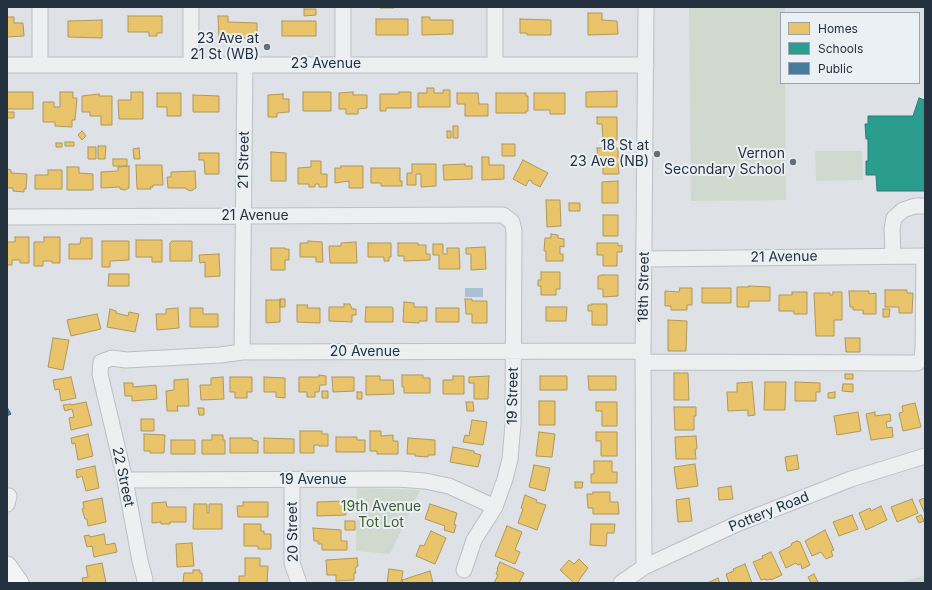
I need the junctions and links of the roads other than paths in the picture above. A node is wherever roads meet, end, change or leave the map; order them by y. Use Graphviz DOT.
graph roads {
  1 [pos="40,7"];
  2 [pos="191,7"];
  3 [pos="343,7"];
  4 [pos="495,7"];
  5 [pos="646,7"];
  6 [pos="7,64"];
  7 [pos="191,64"];
  8 [pos="245,64"];
  9 [pos="343,64"];
  10 [pos="495,64"];
  11 [pos="40,65"];
  12 [pos="646,65"];
  13 [pos="925,206"];
  14 [pos="503,216"];
  15 [pos="7,217"];
  16 [pos="244,217"];
  17 [pos="893,256"];
  18 [pos="924,256"];
  19 [pos="644,259"];
  20 [pos="242,352"];
  21 [pos="514,352"];
  22 [pos="643,357"];
  23 [pos="100,374"];
  24 [pos="925,456"];
  25 [pos="125,480"];
  26 [pos="292,480"];
  27 [pos="7,498"];
  28 [pos="7,504"];
  29 [pos="495,507"];
  30 [pos="7,566"];
  31 [pos="644,566"];
  32 [pos="464,570"];
  33 [pos="145,580"];
  34 [pos="19,583"];
  35 [pos="299,583"];
  36 [pos="620,583"];
  1 -- 11 [label="street"];
  2 -- 7 [label="street"];
  3 -- 9 [label="street"];
  4 -- 10 [label="street"];
  5 -- 12 [label="street, 18th Street"];
  6 -- 11 [label="street, 23 Avenue"];
  7 -- 8 [label="street, 23 Avenue"];
  7 -- 11 [label="street, 23 Avenue"];
  8 -- 9 [label="street, 23 Avenue"];
  8 -- 16 [label="street, 21 Street"];
  9 -- 10 [label="street, 23 Avenue"];
  10 -- 12 [label="street, 23 Avenue"];
  12 -- 19 [label="street, 18th Street"];
  13 -- 17 [label="street"];
  14 -- 16 [label="street, 21 Avenue"];
  14 -- 21 [label="street, 19 Street"];
  15 -- 16 [label="street, 21 Avenue"];
  16 -- 20 [label="street, 21 Street"];
  17 -- 18 [label="street, 21 Avenue"];
  17 -- 19 [label="street, 21 Avenue"];
  18 -- 22 [label="street, 20 Avenue"];
  19 -- 22 [label="street, 18th Street"];
  20 -- 21 [label="street, 20 Avenue"];
  20 -- 23 [label="street, 20 Avenue"];
  21 -- 22 [label="street, 20 Avenue"];
  21 -- 29 [label="street, 19 Street"];
  22 -- 31 [label="street, 18th Street"];
  23 -- 25 [label="street, 22 Street"];
  24 -- 31 [label="street, Pottery Road"];
  25 -- 26 [label="street, 19 Avenue"];
  25 -- 33 [label="street, 22 Street"];
  26 -- 29 [label="street, 19 Avenue"];
  26 -- 35 [label="street, 20 Street"];
  27 -- 28 [label="street"];
  29 -- 32 [label="street, 19 Street"];
  30 -- 34 [label="main road"];
  31 -- 36 [label="street, Pottery Road"];
}
